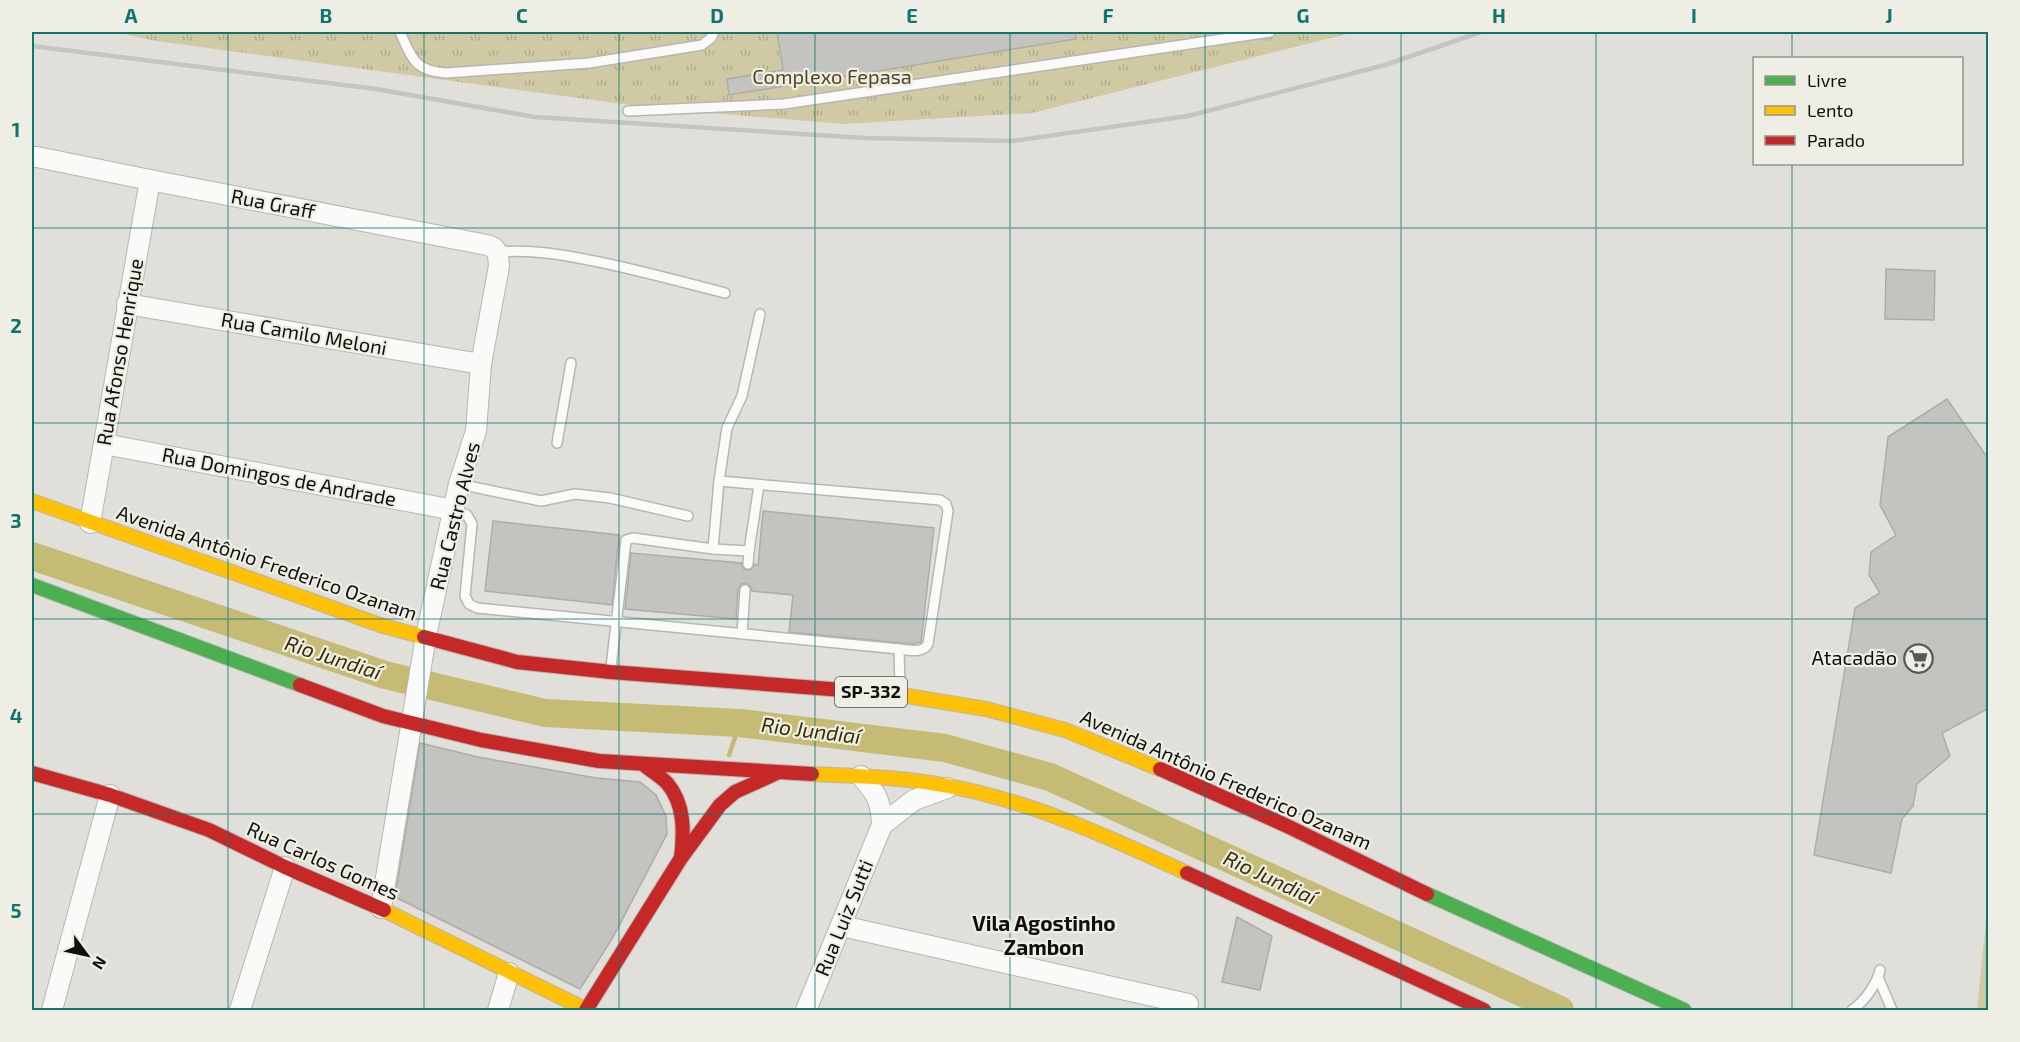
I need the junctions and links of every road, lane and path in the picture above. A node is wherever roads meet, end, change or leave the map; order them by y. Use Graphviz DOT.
graph roads {
  1 [pos="400,32"];
  2 [pos="714,32"];
  3 [pos="1270,32"];
  4 [pos="628,111"];
  5 [pos="32,157"];
  6 [pos="150,180"];
  7 [pos="499,259"];
  8 [pos="725,293"];
  9 [pos="127,304"];
  10 [pos="760,314"];
  11 [pos="571,363"];
  12 [pos="481,364"];
  13 [pos="557,443"];
  14 [pos="104,444"];
  15 [pos="719,481"];
  16 [pos="459,484"];
  17 [pos="759,485"];
  18 [pos="32,501"];
  19 [pos="454,510"];
  20 [pos="688,516"];
  21 [pos="90,523"];
  22 [pos="713,549"];
  23 [pos="749,551"];
  24 [pos="748,564"];
  25 [pos="32,585"];
  26 [pos="745,590"];
  27 [pos="616,622"];
  28 [pos="742,634"];
  29 [pos="424,644"];
  30 [pos="898,649"];
  31 [pos="611,672"];
  32 [pos="901,694"];
  33 [pos="412,715"];
  34 [pos="644,765"];
  35 [pos="779,772"];
  36 [pos="32,773"];
  37 [pos="861,776"];
  38 [pos="669,786"];
  39 [pos="950,786"];
  40 [pos="110,795"];
  41 [pos="712,816"];
  42 [pos="882,825"];
  43 [pos="681,858"];
  44 [pos="285,867"];
  45 [pos="381,908"];
  46 [pos="842,926"];
  47 [pos="509,973"];
  48 [pos="1188,1004"];
  49 [pos="1679,1008"];
  50 [pos="587,1010"];
  51 [pos="52,1011"];
  52 [pos="240,1011"];
  53 [pos="498,1011"];
  54 [pos="806,1011"];
  55 [pos="1484,1011"];
  56 [pos="1852,1011"];
  57 [pos="1892,1011"];
  1 -- 2 [label="lane"];
  3 -- 4 [label="lane"];
  5 -- 6 [label="street, Rua Graff"];
  6 -- 7 [label="street, Rua Graff"];
  6 -- 9 [label="street, Rua Afonso Henrique"];
  7 -- 8 [label="lane"];
  7 -- 12 [label="street, Rua Castro Alves"];
  9 -- 12 [label="street, Rua Camilo Meloni"];
  9 -- 14 [label="street, Rua Afonso Henrique"];
  10 -- 15 [label="lane"];
  11 -- 13 [label="lane"];
  12 -- 16 [label="street, Rua Castro Alves"];
  14 -- 19 [label="street, Rua Domingos de Andrade"];
  14 -- 21 [label="street, Rua Afonso Henrique"];
  15 -- 17 [label="lane"];
  15 -- 22 [label="lane"];
  16 -- 19 [label="street, Rua Castro Alves"];
  16 -- 20 [label="lane"];
  17 -- 23 [label="lane"];
  17 -- 30 [label="lane"];
  18 -- 21 [label="main road, Avenida Antônio Frederico Ozanam / SP-332"];
  19 -- 27 [label="lane"];
  19 -- 29 [label="street, Rua Castro Alves"];
  21 -- 29 [label="main road, Avenida Antônio Frederico Ozanam / SP-332"];
  22 -- 23 [label="lane"];
  22 -- 27 [label="lane"];
  23 -- 24 [label="lane"];
  25 -- 33 [label="main road"];
  26 -- 28 [label="lane"];
  27 -- 28 [label="lane"];
  27 -- 31 [label="lane"];
  28 -- 30 [label="lane"];
  29 -- 31 [label="main road, Avenida Antônio Frederico Ozanam / SP-332"];
  29 -- 33 [label="street, Rua Castro Alves"];
  30 -- 32 [label="lane"];
  31 -- 32 [label="main road, Avenida Antônio Frederico Ozanam / SP-332"];
  32 -- 49 [label="main road, Avenida Antônio Frederico Ozanam / SP-332"];
  33 -- 34 [label="main road"];
  33 -- 45 [label="street, Rua Castro Alves"];
  34 -- 35 [label="main road"];
  34 -- 38 [label="main road"];
  35 -- 37 [label="main road"];
  35 -- 41 [label="main road"];
  36 -- 40 [label="main road, Rua Carlos Gomes"];
  37 -- 39 [label="main road"];
  37 -- 42 [label="street"];
  38 -- 41 [label="main road"];
  38 -- 43 [label="main road"];
  39 -- 42 [label="street"];
  39 -- 55 [label="main road"];
  40 -- 44 [label="main road, Rua Carlos Gomes"];
  40 -- 51 [label="street"];
  41 -- 43 [label="main road"];
  42 -- 46 [label="street, Rua Luiz Sutti"];
  43 -- 50 [label="main road"];
  44 -- 45 [label="main road, Rua Carlos Gomes"];
  44 -- 52 [label="street"];
  45 -- 47 [label="main road, Rua Carlos Gomes"];
  46 -- 48 [label="street"];
  46 -- 54 [label="street, Rua Luiz Sutti"];
  47 -- 50 [label="main road, Rua Carlos Gomes"];
  47 -- 53 [label="street"];
  56 -- 57 [label="lane"];
}
